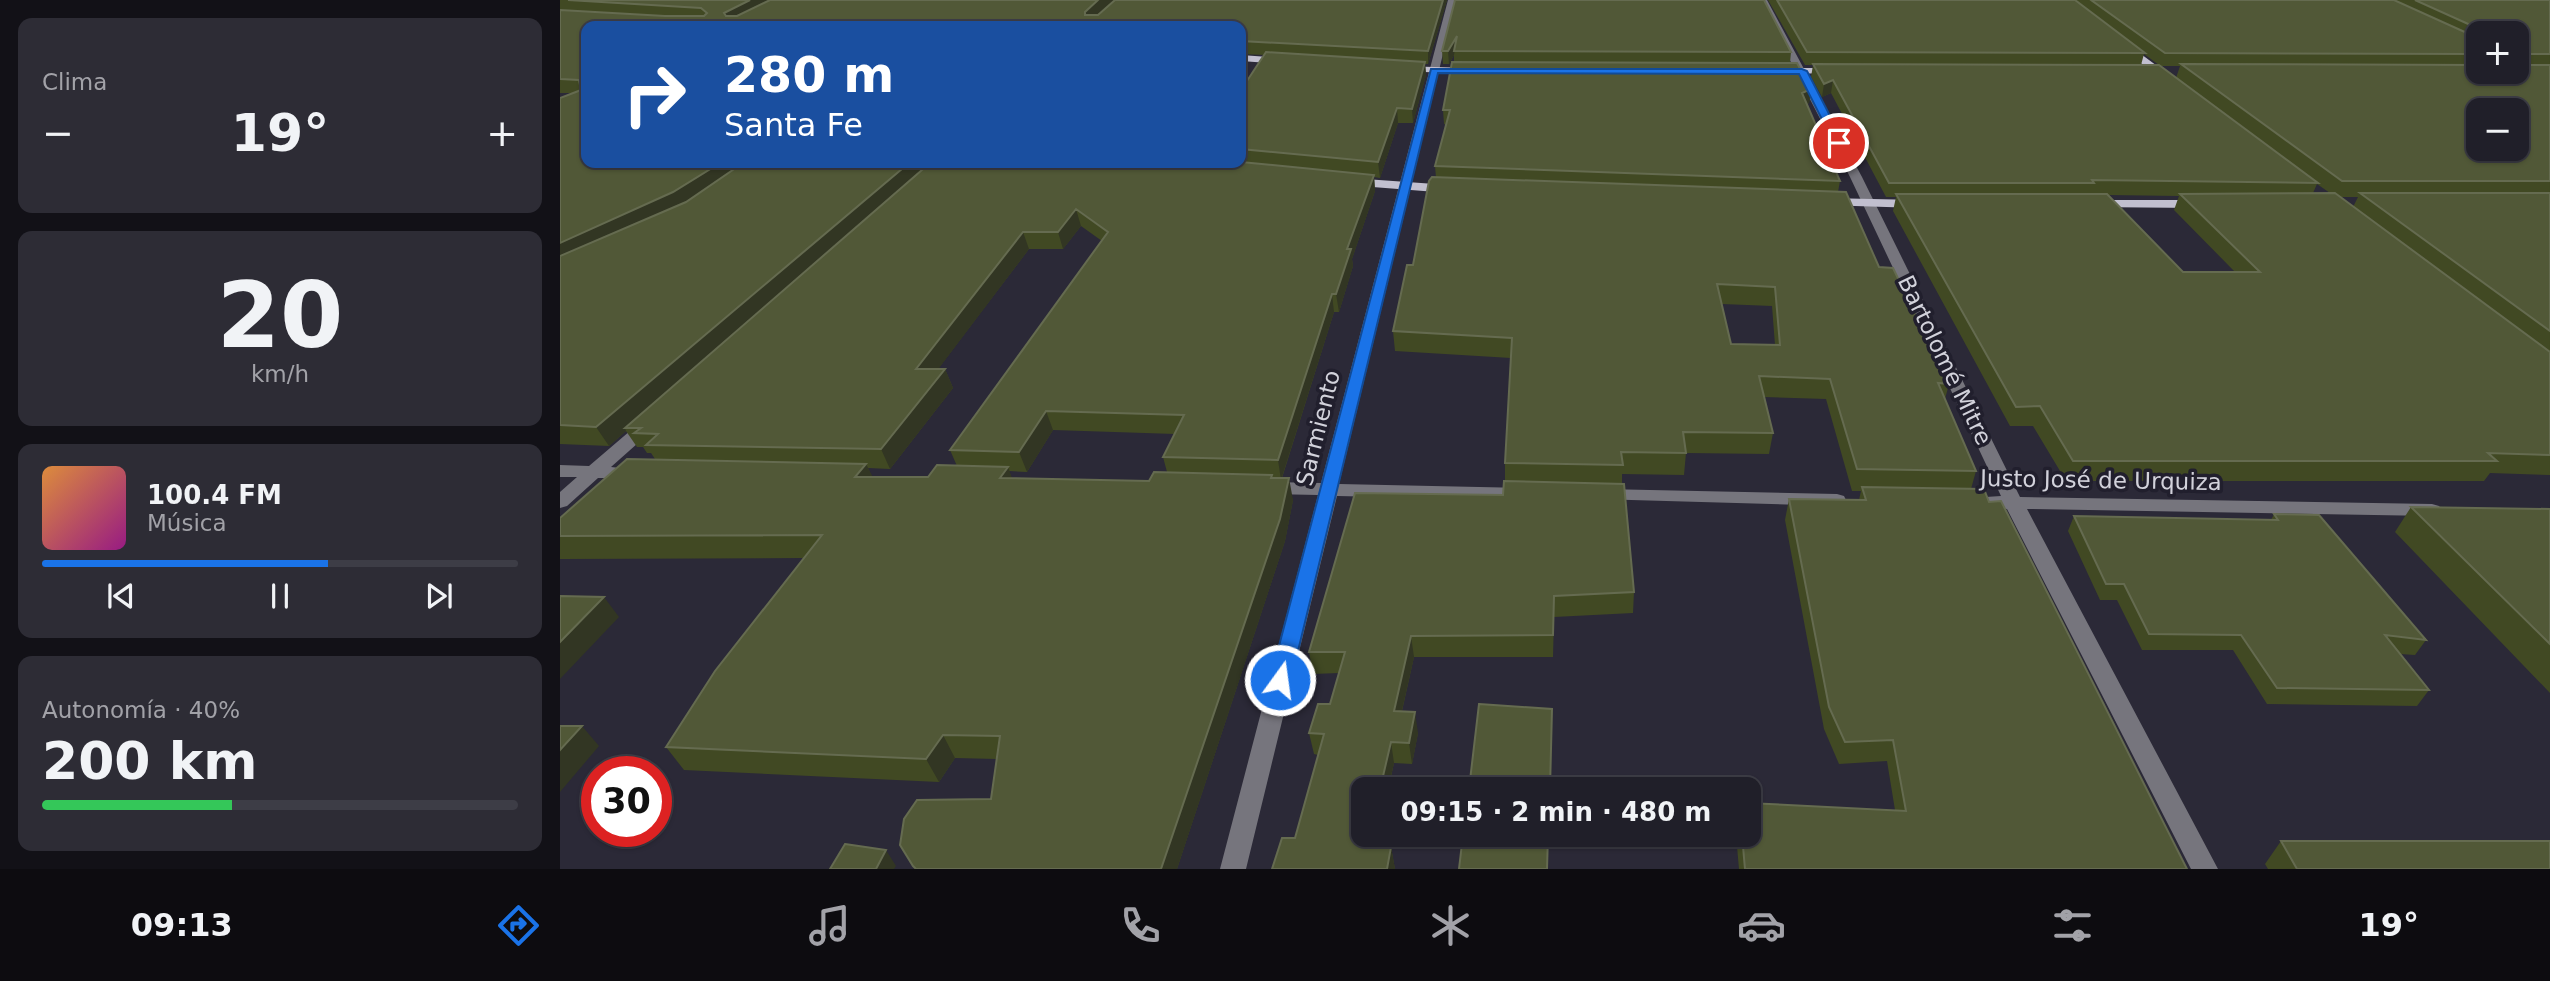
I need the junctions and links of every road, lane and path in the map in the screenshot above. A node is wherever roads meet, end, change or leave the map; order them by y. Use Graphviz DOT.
graph roads {
  1 [pos="1452,0"];
  2 [pos="1763,0"];
  3 [pos="2117,41"];
  4 [pos="1246,58"];
  5 [pos="1296,62"];
  6 [pos="1393,68"];
  7 [pos="1434,71"];
  8 [pos="1489,71"];
  9 [pos="1762,71"];
  10 [pos="1802,71"];
  11 [pos="1843,72"];
  12 [pos="2135,72"];
  13 [pos="2158,72"];
  14 [pos="2172,72"];
  15 [pos="2180,88"];
  16 [pos="1337,180"];
  17 [pos="1405,187"];
  18 [pos="1460,189"];
  19 [pos="1815,202"];
  20 [pos="1869,204"];
  21 [pos="1937,204"];
  22 [pos="2073,204"];
  23 [pos="2208,204"];
  24 [pos="657,416"];
  25 [pos="560,471"];
  26 [pos="593,474"];
  27 [pos="648,474"];
  28 [pos="1245,487"];
  29 [pos="1328,490"];
  30 [pos="1548,494"];
  31 [pos="1589,495"];
  32 [pos="1850,500"];
  33 [pos="560,502"];
  34 [pos="1959,502"];
  35 [pos="2014,503"];
  36 [pos="2453,510"];
  37 [pos="1233,869"];
  38 [pos="2205,869"];
  1 -- 7 [label="street, Sarmiento"];
  2 -- 10 [label="street, Bartolomé Mitre"];
  3 -- 13 [label="main road"];
  4 -- 5 [label="main road"];
  6 -- 7 [label="main road"];
  7 -- 8 [label="main road"];
  7 -- 17 [label="street, Sarmiento"];
  9 -- 10 [label="main road"];
  10 -- 11 [label="main road"];
  10 -- 20 [label="street, Bartolomé Mitre"];
  12 -- 13 [label="main road"];
  13 -- 14 [label="main road"];
  13 -- 15 [label="main road"];
  16 -- 17 [label="main road"];
  17 -- 18 [label="main road"];
  17 -- 29 [label="street, Sarmiento"];
  19 -- 20 [label="main road"];
  20 -- 21 [label="main road"];
  20 -- 35 [label="street, Bartolomé Mitre"];
  22 -- 23 [label="main road"];
  24 -- 26 [label="street"];
  25 -- 26 [label="street"];
  26 -- 27 [label="street"];
  26 -- 33 [label="street"];
  28 -- 29 [label="street"];
  29 -- 30 [label="street"];
  29 -- 37 [label="street, Sarmiento"];
  31 -- 32 [label="street"];
  34 -- 35 [label="street, Justo José de Urquiza"];
  35 -- 36 [label="street, Justo José de Urquiza"];
  35 -- 38 [label="street, Bartolomé Mitre"];
}
